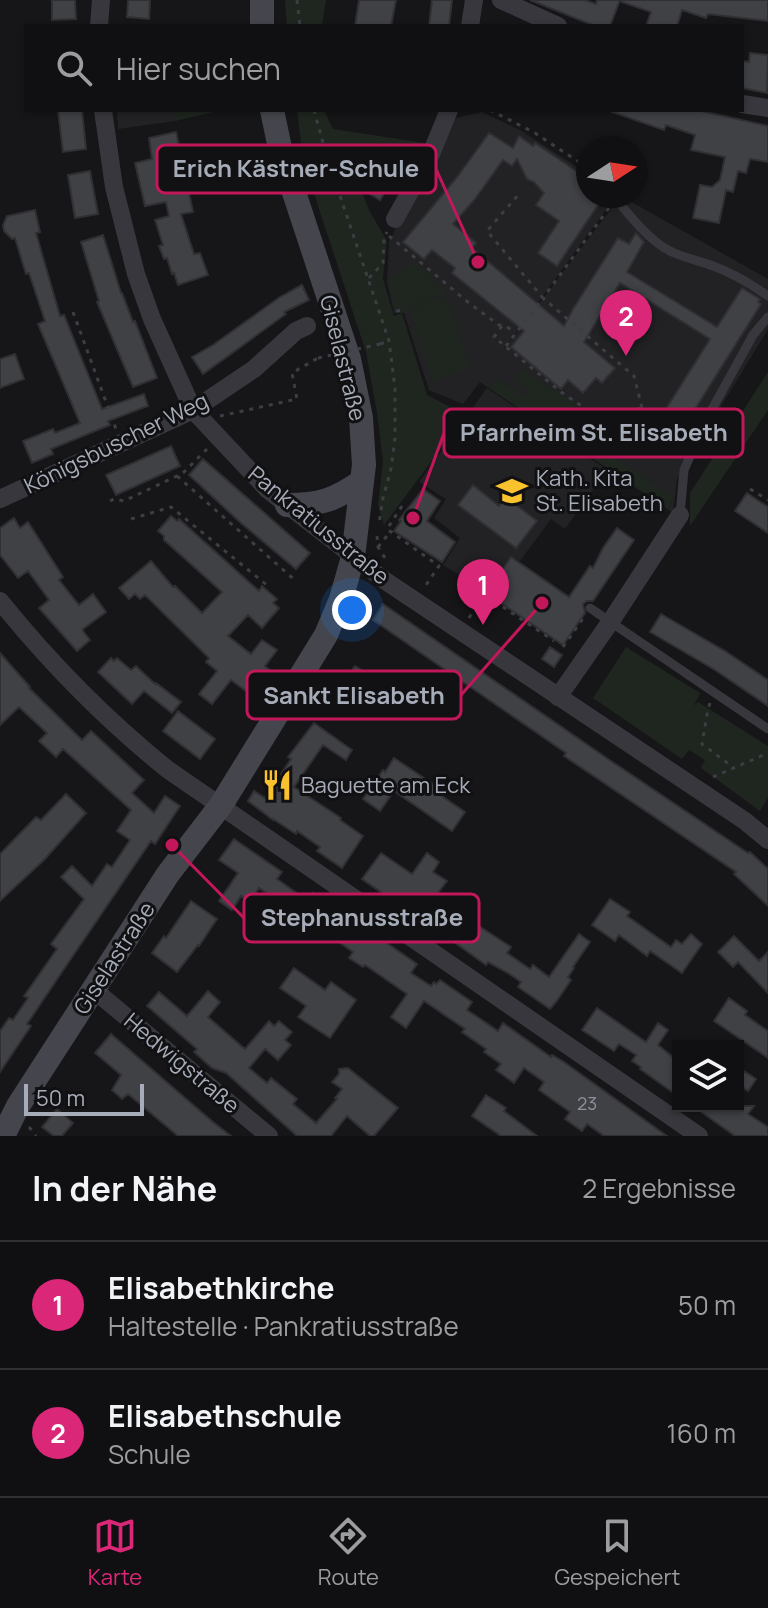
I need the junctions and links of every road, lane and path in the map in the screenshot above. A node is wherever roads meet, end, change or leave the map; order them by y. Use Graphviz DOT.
graph roads {
  1 [pos="101,0"];
  2 [pos="262,0"];
  3 [pos="297,0"];
  4 [pos="474,0"];
  5 [pos="501,0"];
  6 [pos="99,24"];
  7 [pos="262,24"];
  8 [pos="300,24"];
  9 [pos="470,24"];
  10 [pos="554,24"];
  11 [pos="744,104"];
  12 [pos="768,108"];
  13 [pos="103,112"];
  14 [pos="272,112"];
  15 [pos="315,112"];
  16 [pos="448,112"];
  17 [pos="494,112"];
  18 [pos="431,154"];
  19 [pos="327,157"];
  20 [pos="576,160"];
  21 [pos="519,194"];
  22 [pos="607,208"];
  23 [pos="625,208"];
  24 [pos="395,219"];
  25 [pos="368,279"];
  26 [pos="768,296"];
  27 [pos="543,298"];
  28 [pos="405,310"];
  29 [pos="396,311"];
  30 [pos="73,312"];
  31 [pos="768,317"];
  32 [pos="307,326"];
  33 [pos="502,326"];
  34 [pos="515,333"];
  35 [pos="389,341"];
  36 [pos="506,346"];
  37 [pos="642,408"];
  38 [pos="193,410"];
  39 [pos="219,438"];
  40 [pos="121,443"];
  41 [pos="684,470"];
  42 [pos="177,476"];
  43 [pos="362,481"];
  44 [pos="750,489"];
  45 [pos="0,499"];
  46 [pos="768,500"];
  47 [pos="110,501"];
  48 [pos="287,505"];
  49 [pos="402,506"];
  50 [pos="680,515"];
  51 [pos="131,519"];
  52 [pos="390,532"];
  53 [pos="378,547"];
  54 [pos="353,557"];
  55 [pos="384,580"];
  56 [pos="297,582"];
  57 [pos="426,585"];
  58 [pos="268,586"];
  59 [pos="0,601"];
  60 [pos="590,608"];
  61 [pos="611,621"];
  62 [pos="465,633"];
  63 [pos="554,641"];
  64 [pos="561,646"];
  65 [pos="558,697"];
  66 [pos="708,709"];
  67 [pos="768,729"];
  68 [pos="768,753"];
  69 [pos="734,768"];
  70 [pos="713,777"];
  71 [pos="221,805"];
  72 [pos="767,836"];
  73 [pos="94,990"];
  74 [pos="29,1126"];
  75 [pos="3,1136"];
  76 [pos="36,1136"];
  77 [pos="269,1136"];
  78 [pos="699,1136"];
  1 -- 6 [label="street"];
  2 -- 7 [label="main road"];
  3 -- 8 [label="path"];
  4 -- 9 [label="street"];
  5 -- 10 [label="street"];
  11 -- 12 [label="street"];
  13 -- 38 [label="street, Pankratiusstraße"];
  14 -- 43 [label="main road, Giselastraße"];
  15 -- 19 [label="path"];
  16 -- 18 [label="street"];
  17 -- 20 [label="path"];
  18 -- 19 [label="path"];
  18 -- 24 [label="street"];
  19 -- 25 [label="path"];
  21 -- 27 [label="path"];
  22 -- 27 [label="path"];
  23 -- 26 [label="lane"];
  25 -- 33 [label="path"];
  25 -- 35 [label="path"];
  27 -- 34 [label="path"];
  27 -- 37 [label="path"];
  28 -- 29 [label="path"];
  30 -- 40 [label="path"];
  31 -- 41 [label="lane"];
  32 -- 38 [label="street, Königsbuscher Weg"];
  33 -- 34 [label="path"];
  33 -- 36 [label="path"];
  34 -- 36 [label="path"];
  35 -- 38 [label="path, bridge"];
  35 -- 53 [label="path"];
  36 -- 37 [label="path"];
  37 -- 41 [label="path"];
  38 -- 39 [label="street, Pankratiusstraße"];
  38 -- 40 [label="street, Königsbuscher Weg"];
  39 -- 42 [label="path"];
  39 -- 48 [label="street, Pankratiusstraße"];
  40 -- 45 [label="street, Königsbuscher Weg"];
  41 -- 50 [label="lane"];
  42 -- 47 [label="path"];
  42 -- 56 [label="path"];
  43 -- 48 [label="main road"];
  43 -- 54 [label="main road, Giselastraße"];
  44 -- 46 [label="path"];
  48 -- 54 [label="street, Pankratiusstraße"];
  49 -- 52 [label="path"];
  50 -- 61 [label="street"];
  51 -- 58 [label="path"];
  52 -- 53 [label="path"];
  52 -- 57 [label="path"];
  53 -- 55 [label="path"];
  54 -- 55 [label="street, Pankratiusstraße"];
  54 -- 71 [label="main road, Giselastraße"];
  55 -- 62 [label="street, Pankratiusstraße"];
  59 -- 71 [label="street"];
  60 -- 61 [label="lane"];
  60 -- 64 [label="path"];
  61 -- 65 [label="street"];
  61 -- 67 [label="lane"];
  62 -- 63 [label="path"];
  62 -- 65 [label="street, Pankratiusstraße"];
  65 -- 72 [label="street, Pankratiusstraße"];
  66 -- 69 [label="path"];
  68 -- 69 [label="path"];
  69 -- 70 [label="path"];
  71 -- 73 [label="main road, Giselastraße"];
  71 -- 78 [label="street"];
  73 -- 75 [label="main road, Giselastraße"];
  73 -- 77 [label="street, Hedwigstraße"];
  74 -- 76 [label="path"];
}
